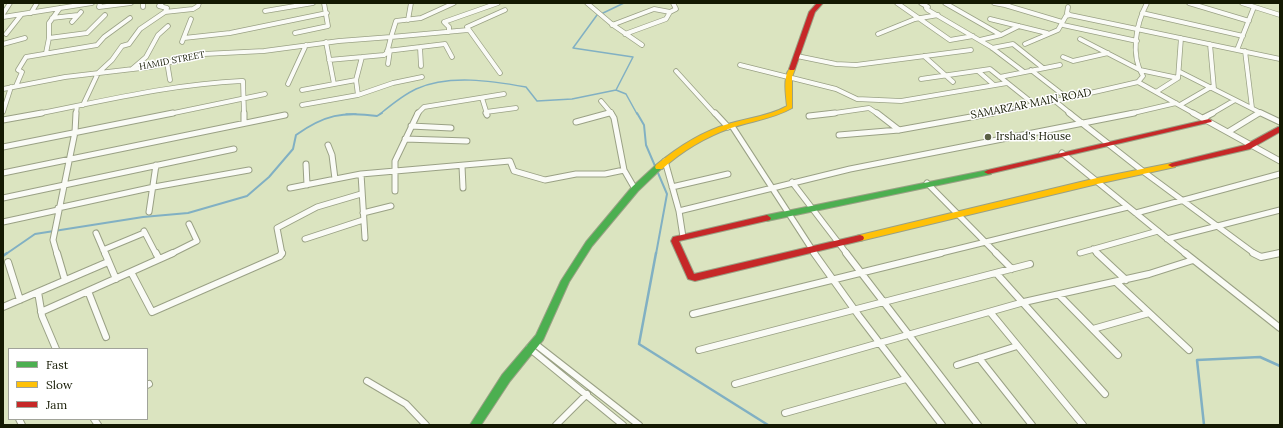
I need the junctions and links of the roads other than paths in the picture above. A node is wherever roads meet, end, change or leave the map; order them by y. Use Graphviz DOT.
graph roads {
  1 [pos="10,3"];
  2 [pos="37,3"];
  3 [pos="92,3"];
  4 [pos="100,3"];
  5 [pos="132,3"];
  6 [pos="162,3"];
  7 [pos="199,3"];
  8 [pos="313,3"];
  9 [pos="324,3"];
  10 [pos="411,3"];
  11 [pos="454,3"];
  12 [pos="498,3"];
  13 [pos="587,3"];
  14 [pos="673,3"];
  15 [pos="820,3"];
  16 [pos="897,3"];
  17 [pos="921,3"];
  18 [pos="945,3"];
  19 [pos="994,3"];
  20 [pos="1009,3"];
  21 [pos="1147,3"];
  22 [pos="1189,3"];
  23 [pos="1242,3"];
  24 [pos="1247,4"];
  25 [pos="67,5"];
  26 [pos="1005,5"];
  27 [pos="1068,7"];
  28 [pos="1254,7"];
  29 [pos="60,8"];
  30 [pos="5,9"];
  31 [pos="505,10"];
  32 [pos="265,11"];
  33 [pos="165,12"];
  34 [pos="670,12"];
  35 [pos="31,13"];
  36 [pos="326,13"];
  37 [pos="1142,13"];
  38 [pos="21,14"];
  39 [pos="105,15"];
  40 [pos="939,15"];
  41 [pos="1070,15"];
  42 [pos="1280,15"];
  43 [pos="3,16"];
  44 [pos="52,18"];
  45 [pos="130,18"];
  46 [pos="920,18"];
  47 [pos="191,19"];
  48 [pos="990,19"];
  49 [pos="408,20"];
  50 [pos="1249,21"];
  51 [pos="72,22"];
  52 [pos="1062,23"];
  53 [pos="612,24"];
  54 [pos="168,26"];
  55 [pos="1019,26"];
  56 [pos="1137,28"];
  57 [pos="468,30"];
  58 [pos="449,32"];
  59 [pos="295,33"];
  60 [pos="6,34"];
  61 [pos="625,34"];
  62 [pos="878,34"];
  63 [pos="1047,34"];
  64 [pos="1001,35"];
  65 [pos="973,36"];
  66 [pos="1243,36"];
  67 [pos="391,37"];
  68 [pos="25,38"];
  69 [pos="49,38"];
  70 [pos="1181,38"];
  71 [pos="1080,39"];
  72 [pos="980,40"];
  73 [pos="1138,41"];
  74 [pos="326,42"];
  75 [pos="3,44"];
  76 [pos="1025,44"];
  77 [pos="1210,44"];
  78 [pos="306,45"];
  79 [pos="642,45"];
  80 [pos="420,47"];
  81 [pos="992,48"];
  82 [pos="971,50"];
  83 [pos="1237,50"];
  84 [pos="389,51"];
  85 [pos="1244,51"];
  86 [pos="46,53"];
  87 [pos="1108,53"];
  88 [pos="797,56"];
  89 [pos="924,56"];
  90 [pos="1063,56"];
  91 [pos="362,57"];
  92 [pos="452,57"];
  93 [pos="1280,59"];
  94 [pos="329,60"];
  95 [pos="167,62"];
  96 [pos="388,64"];
  97 [pos="740,65"];
  98 [pos="1060,65"];
  99 [pos="420,66"];
  100 [pos="1043,68"];
  101 [pos="132,69"];
  102 [pos="1031,70"];
  103 [pos="1140,70"];
  104 [pos="676,71"];
  105 [pos="978,71"];
  106 [pos="1024,72"];
  107 [pos="1180,72"];
  108 [pos="98,73"];
  109 [pos="500,73"];
  110 [pos="946,75"];
  111 [pos="789,77"];
  112 [pos="1000,77"];
  113 [pos="422,78"];
  114 [pos="1178,78"];
  115 [pos="921,79"];
  116 [pos="170,80"];
  117 [pos="356,80"];
  118 [pos="953,82"];
  119 [pos="1138,82"];
  120 [pos="1007,83"];
  121 [pos="288,84"];
  122 [pos="334,84"];
  123 [pos="994,85"];
  124 [pos="14,87"];
  125 [pos="1212,88"];
  126 [pos="3,89"];
  127 [pos="302,90"];
  128 [pos="1156,92"];
  129 [pos="265,94"];
  130 [pos="504,94"];
  131 [pos="358,95"];
  132 [pos="242,98"];
  133 [pos="482,98"];
  134 [pos="1067,98"];
  135 [pos="1235,100"];
  136 [pos="601,101"];
  137 [pos="1055,101"];
  138 [pos="83,104"];
  139 [pos="1178,104"];
  140 [pos="1034,105"];
  141 [pos="77,106"];
  142 [pos="302,106"];
  143 [pos="516,108"];
  144 [pos="1252,108"];
  145 [pos="3,111"];
  146 [pos="611,112"];
  147 [pos="1260,112"];
  148 [pos="285,114"];
  149 [pos="809,116"];
  150 [pos="3,120"];
  151 [pos="1206,120"];
  152 [pos="576,122"];
  153 [pos="1280,122"];
  154 [pos="244,123"];
  155 [pos="1083,124"];
  156 [pos="411,126"];
  157 [pos="730,126"];
  158 [pos="451,128"];
  159 [pos="1280,129"];
  160 [pos="899,130"];
  161 [pos="75,132"];
  162 [pos="1228,132"];
  163 [pos="839,135"];
  164 [pos="404,139"];
  165 [pos="466,141"];
  166 [pos="1107,143"];
  167 [pos="328,145"];
  168 [pos="1251,145"];
  169 [pos="3,147"];
  170 [pos="234,149"];
  171 [pos="1062,153"];
  172 [pos="70,159"];
  173 [pos="1280,161"];
  174 [pos="664,162"];
  175 [pos="306,164"];
  176 [pos="156,165"];
  177 [pos="462,166"];
  178 [pos="249,170"];
  179 [pos="624,170"];
  180 [pos="394,171"];
  181 [pos="1144,172"];
  182 [pos="3,173"];
  183 [pos="360,174"];
  184 [pos="728,174"];
  185 [pos="1280,174"];
  186 [pos="335,179"];
  187 [pos="1097,181"];
  188 [pos="792,182"];
  189 [pos="927,183"];
  190 [pos="307,185"];
  191 [pos="63,186"];
  192 [pos="154,187"];
  193 [pos="672,187"];
  194 [pos="290,188"];
  195 [pos="463,188"];
  196 [pos="769,188"];
  197 [pos="635,189"];
  198 [pos="395,191"];
  199 [pos="361,194"];
  200 [pos="3,198"];
  201 [pos="1182,200"];
  202 [pos="391,206"];
  203 [pos="811,207"];
  204 [pos="1128,207"];
  205 [pos="58,209"];
  206 [pos="1280,210"];
  207 [pos="679,211"];
  208 [pos="149,212"];
  209 [pos="363,213"];
  210 [pos="787,213"];
  211 [pos="959,214"];
  212 [pos="1136,214"];
  213 [pos="363,220"];
  214 [pos="3,222"];
  215 [pos="189,224"];
  216 [pos="1217,226"];
  217 [pos="1158,231"];
  218 [pos="96,233"];
  219 [pos="683,237"];
  220 [pos="365,238"];
  221 [pos="305,239"];
  222 [pos="1168,239"];
  223 [pos="987,242"];
  224 [pos="839,244"];
  225 [pos="1093,249"];
  226 [pos="103,250"];
  227 [pos="813,250"];
  228 [pos="1080,253"];
  229 [pos="1279,254"];
  230 [pos="159,259"];
  231 [pos="1193,260"];
  232 [pos="8,262"];
  233 [pos="108,262"];
  234 [pos="1030,264"];
  235 [pos="1012,269"];
  236 [pos="131,272"];
  237 [pos="861,272"];
  238 [pos="998,274"];
  239 [pos="834,278"];
  240 [pos="116,279"];
  241 [pos="66,280"];
  242 [pos="1126,280"];
  243 [pos="1116,282"];
  244 [pos="88,291"];
  245 [pos="38,292"];
  246 [pos="1059,295"];
  247 [pos="20,300"];
  248 [pos="1024,302"];
  249 [pos="885,303"];
  250 [pos="3,307"];
  251 [pos="856,310"];
  252 [pos="41,312"];
  253 [pos="990,312"];
  254 [pos="1149,313"];
  255 [pos="693,314"];
  256 [pos="1280,328"];
  257 [pos="1092,329"];
  258 [pos="910,336"];
  259 [pos="106,337"];
  260 [pos="880,344"];
  261 [pos="532,346"];
  262 [pos="1017,346"];
  263 [pos="56,348"];
  264 [pos="699,350"];
  265 [pos="1189,350"];
  266 [pos="1118,355"];
  267 [pos="979,358"];
  268 [pos="957,365"];
  269 [pos="906,379"];
  270 [pos="368,381"];
  271 [pos="735,384"];
  272 [pos="587,394"];
  273 [pos="1105,394"];
  274 [pos="785,414"];
  275 [pos="426,425"];
  276 [pos="475,425"];
  277 [pos="556,425"];
  278 [pos="622,425"];
  279 [pos="639,425"];
  280 [pos="942,425"];
  281 [pos="978,425"];
  282 [pos="1032,425"];
  283 [pos="1083,425"];
  1 -- 30 [label="street"];
  2 -- 35 [label="street"];
  3 -- 25 [label="street"];
  4 -- 5 [label="street"];
  6 -- 33 [label="street"];
  7 -- 33 [label="street"];
  8 -- 32 [label="street"];
  9 -- 36 [label="street"];
  10 -- 49 [label="street"];
  11 -- 49 [label="street"];
  12 -- 58 [label="street"];
  13 -- 53 [label="street"];
  14 -- 34 [label="street"];
  15 -- 88 [label="street"];
  16 -- 46 [label="street"];
  17 -- 40 [label="street"];
  18 -- 64 [label="street"];
  19 -- 26 [label="street"];
  20 -- 26 [label="street"];
  21 -- 37 [label="street"];
  22 -- 50 [label="street"];
  23 -- 24 [label="street"];
  24 -- 28 [label="street"];
  25 -- 29 [label="street"];
  26 -- 52 [label="street"];
  27 -- 41 [label="street"];
  28 -- 42 [label="street"];
  28 -- 50 [label="street"];
  29 -- 35 [label="street"];
  29 -- 44 [label="street"];
  30 -- 43 [label="street"];
  31 -- 57 [label="street"];
  33 -- 108 [label="street"];
  34 -- 53 [label="street"];
  34 -- 61 [label="street"];
  35 -- 38 [label="street"];
  36 -- 47 [label="street"];
  36 -- 59 [label="street"];
  37 -- 56 [label="street"];
  37 -- 66 [label="street"];
  38 -- 43 [label="street"];
  38 -- 60 [label="street"];
  39 -- 69 [label="street"];
  40 -- 46 [label="street"];
  40 -- 65 [label="street"];
  41 -- 52 [label="street"];
  41 -- 56 [label="street"];
  44 -- 51 [label="street"];
  44 -- 69 [label="street"];
  45 -- 86 [label="street"];
  46 -- 62 [label="street"];
  46 -- 65 [label="street"];
  48 -- 55 [label="street"];
  49 -- 67 [label="street"];
  50 -- 66 [label="street"];
  52 -- 63 [label="street"];
  52 -- 73 [label="street"];
  53 -- 61 [label="street"];
  54 -- 101 [label="street"];
  55 -- 63 [label="street"];
  55 -- 64 [label="street"];
  56 -- 70 [label="street"];
  56 -- 73 [label="street"];
  57 -- 58 [label="street, HAMID STREET"];
  57 -- 109 [label="street"];
  58 -- 67 [label="street, HAMID STREET"];
  61 -- 79 [label="street"];
  63 -- 76 [label="street"];
  64 -- 72 [label="street"];
  65 -- 72 [label="street"];
  66 -- 83 [label="street"];
  67 -- 74 [label="street, HAMID STREET"];
  67 -- 84 [label="street"];
  68 -- 75 [label="street"];
  69 -- 86 [label="street"];
  70 -- 77 [label="street"];
  70 -- 107 [label="street"];
  71 -- 87 [label="street"];
  72 -- 81 [label="street"];
  73 -- 103 [label="street"];
  74 -- 78 [label="street, HAMID STREET"];
  74 -- 94 [label="street"];
  77 -- 83 [label="street"];
  77 -- 125 [label="street"];
  78 -- 95 [label="street, HAMID STREET"];
  78 -- 121 [label="street"];
  80 -- 84 [label="street"];
  80 -- 92 [label="street"];
  80 -- 99 [label="street"];
  81 -- 100 [label="street"];
  81 -- 106 [label="street"];
  82 -- 89 [label="street"];
  83 -- 85 [label="street"];
  84 -- 91 [label="street"];
  84 -- 96 [label="street"];
  85 -- 93 [label="street"];
  85 -- 144 [label="street"];
  86 -- 124 [label="street"];
  87 -- 90 [label="street"];
  87 -- 103 [label="street"];
  88 -- 89 [label="street"];
  88 -- 111 [label="street"];
  89 -- 110 [label="street"];
  91 -- 94 [label="street"];
  91 -- 117 [label="street"];
  94 -- 122 [label="street"];
  95 -- 101 [label="street, HAMID STREET"];
  95 -- 116 [label="street"];
  97 -- 111 [label="street"];
  98 -- 100 [label="street"];
  100 -- 102 [label="street"];
  101 -- 108 [label="street, HAMID STREET"];
  102 -- 106 [label="street"];
  102 -- 134 [label="street"];
  103 -- 114 [label="street"];
  103 -- 119 [label="street"];
  104 -- 157 [label="street"];
  105 -- 110 [label="street"];
  105 -- 112 [label="street"];
  105 -- 123 [label="street"];
  106 -- 112 [label="street"];
  107 -- 114 [label="street"];
  107 -- 125 [label="street"];
  108 -- 124 [label="street, HAMID STREET"];
  108 -- 138 [label="street"];
  110 -- 115 [label="street"];
  110 -- 118 [label="street"];
  111 -- 123 [label="street"];
  111 -- 157 [label="street"];
  112 -- 120 [label="street"];
  113 -- 131 [label="street"];
  114 -- 128 [label="street"];
  117 -- 122 [label="street"];
  117 -- 131 [label="street"];
  119 -- 128 [label="street"];
  119 -- 134 [label="street, SAMARZAR MAIN ROAD"];
  120 -- 123 [label="street"];
  120 -- 140 [label="street"];
  122 -- 127 [label="street"];
  124 -- 126 [label="street, HAMID STREET"];
  124 -- 145 [label="street"];
  125 -- 135 [label="street"];
  125 -- 139 [label="street"];
  128 -- 139 [label="street"];
  129 -- 132 [label="street"];
  130 -- 133 [label="street"];
  131 -- 142 [label="street"];
  132 -- 138 [label="street"];
  132 -- 154 [label="street"];
  132 -- 161 [label="street"];
  133 -- 143 [label="street"];
  133 -- 156 [label="street"];
  134 -- 137 [label="street, SAMARZAR MAIN ROAD"];
  135 -- 144 [label="street"];
  135 -- 151 [label="street"];
  136 -- 146 [label="street"];
  137 -- 140 [label="street, SAMARZAR MAIN ROAD"];
  137 -- 155 [label="street"];
  138 -- 141 [label="street"];
  139 -- 151 [label="street"];
  139 -- 155 [label="street"];
  140 -- 160 [label="street, SAMARZAR MAIN ROAD"];
  141 -- 150 [label="street"];
  141 -- 161 [label="street"];
  144 -- 147 [label="street"];
  146 -- 152 [label="street"];
  146 -- 179 [label="street"];
  147 -- 153 [label="street"];
  147 -- 162 [label="street"];
  148 -- 154 [label="street"];
  149 -- 160 [label="street"];
  151 -- 162 [label="street"];
  151 -- 166 [label="street"];
  154 -- 172 [label="street"];
  155 -- 166 [label="street"];
  155 -- 188 [label="street"];
  156 -- 158 [label="street"];
  156 -- 164 [label="street"];
  157 -- 174 [label="street"];
  157 -- 196 [label="street"];
  159 -- 168 [label="street"];
  160 -- 163 [label="street, SAMARZAR MAIN ROAD"];
  161 -- 169 [label="street"];
  161 -- 172 [label="street"];
  162 -- 168 [label="street"];
  164 -- 165 [label="street"];
  164 -- 180 [label="street"];
  166 -- 171 [label="street"];
  166 -- 181 [label="street"];
  167 -- 186 [label="street"];
  168 -- 173 [label="street"];
  168 -- 181 [label="street"];
  170 -- 176 [label="street"];
  171 -- 187 [label="street"];
  171 -- 189 [label="street"];
  172 -- 182 [label="street"];
  172 -- 191 [label="street"];
  174 -- 193 [label="street"];
  174 -- 197 [label="street"];
  175 -- 190 [label="street"];
  176 -- 191 [label="street"];
  176 -- 192 [label="street"];
  177 -- 179 [label="street"];
  177 -- 180 [label="street"];
  177 -- 195 [label="street"];
  178 -- 192 [label="street"];
  179 -- 197 [label="street"];
  180 -- 183 [label="street"];
  180 -- 198 [label="street"];
  181 -- 187 [label="street"];
  181 -- 201 [label="street"];
  183 -- 186 [label="street"];
  183 -- 199 [label="street"];
  184 -- 193 [label="street"];
  185 -- 201 [label="street"];
  186 -- 190 [label="street"];
  187 -- 204 [label="street"];
  187 -- 211 [label="street"];
  188 -- 196 [label="street"];
  188 -- 203 [label="street"];
  189 -- 203 [label="street"];
  189 -- 211 [label="street"];
  190 -- 194 [label="street"];
  191 -- 200 [label="street"];
  191 -- 205 [label="street"];
  192 -- 205 [label="street"];
  192 -- 208 [label="street"];
  193 -- 207 [label="street"];
  196 -- 207 [label="street"];
  196 -- 210 [label="street"];
  197 -- 261 [label="street"];
  199 -- 209 [label="street"];
  199 -- 236 [label="street"];
  201 -- 212 [label="street"];
  201 -- 216 [label="street"];
  202 -- 209 [label="street"];
  203 -- 210 [label="street"];
  203 -- 224 [label="street"];
  204 -- 212 [label="street"];
  204 -- 223 [label="street"];
  205 -- 214 [label="street"];
  205 -- 241 [label="street"];
  206 -- 216 [label="street"];
  207 -- 219 [label="street"];
  209 -- 213 [label="street"];
  210 -- 219 [label="street"];
  210 -- 227 [label="street"];
  211 -- 223 [label="street"];
  211 -- 224 [label="street"];
  212 -- 217 [label="street"];
  213 -- 220 [label="street"];
  213 -- 221 [label="street"];
  215 -- 230 [label="street"];
  216 -- 222 [label="street"];
  216 -- 229 [label="street"];
  217 -- 222 [label="street"];
  217 -- 225 [label="street"];
  218 -- 226 [label="street"];
  219 -- 227 [label="street"];
  222 -- 231 [label="street"];
  223 -- 235 [label="street"];
  223 -- 237 [label="street"];
  224 -- 227 [label="street"];
  224 -- 237 [label="street"];
  225 -- 228 [label="street"];
  225 -- 242 [label="street"];
  226 -- 230 [label="street"];
  226 -- 233 [label="street"];
  227 -- 239 [label="street"];
  230 -- 236 [label="street"];
  231 -- 242 [label="street"];
  231 -- 256 [label="street"];
  232 -- 247 [label="street"];
  233 -- 240 [label="street"];
  233 -- 241 [label="street"];
  234 -- 235 [label="street"];
  235 -- 238 [label="street"];
  236 -- 240 [label="street"];
  237 -- 239 [label="street"];
  237 -- 249 [label="street"];
  238 -- 248 [label="street"];
  238 -- 249 [label="street"];
  239 -- 251 [label="street"];
  239 -- 255 [label="street"];
  240 -- 244 [label="street"];
  241 -- 245 [label="street"];
  242 -- 243 [label="street"];
  243 -- 246 [label="street"];
  243 -- 254 [label="street"];
  244 -- 252 [label="street"];
  244 -- 259 [label="street"];
  245 -- 247 [label="street"];
  245 -- 252 [label="street"];
  246 -- 248 [label="street"];
  246 -- 257 [label="street"];
  247 -- 250 [label="street"];
  248 -- 253 [label="street"];
  248 -- 273 [label="street"];
  249 -- 251 [label="street"];
  249 -- 258 [label="street"];
  251 -- 260 [label="street"];
  251 -- 264 [label="street"];
  252 -- 263 [label="street"];
  253 -- 258 [label="street"];
  253 -- 262 [label="street"];
  254 -- 257 [label="street"];
  254 -- 265 [label="street"];
  257 -- 266 [label="street"];
  258 -- 260 [label="street"];
  258 -- 281 [label="street"];
  260 -- 269 [label="street"];
  260 -- 271 [label="street"];
  261 -- 272 [label="street"];
  261 -- 276 [label="street"];
  261 -- 279 [label="street"];
  262 -- 267 [label="street"];
  262 -- 283 [label="street"];
  267 -- 268 [label="street"];
  267 -- 282 [label="street"];
  269 -- 274 [label="street"];
  269 -- 280 [label="street"];
  270 -- 275 [label="street"];
  272 -- 277 [label="street"];
  272 -- 278 [label="street"];
}
